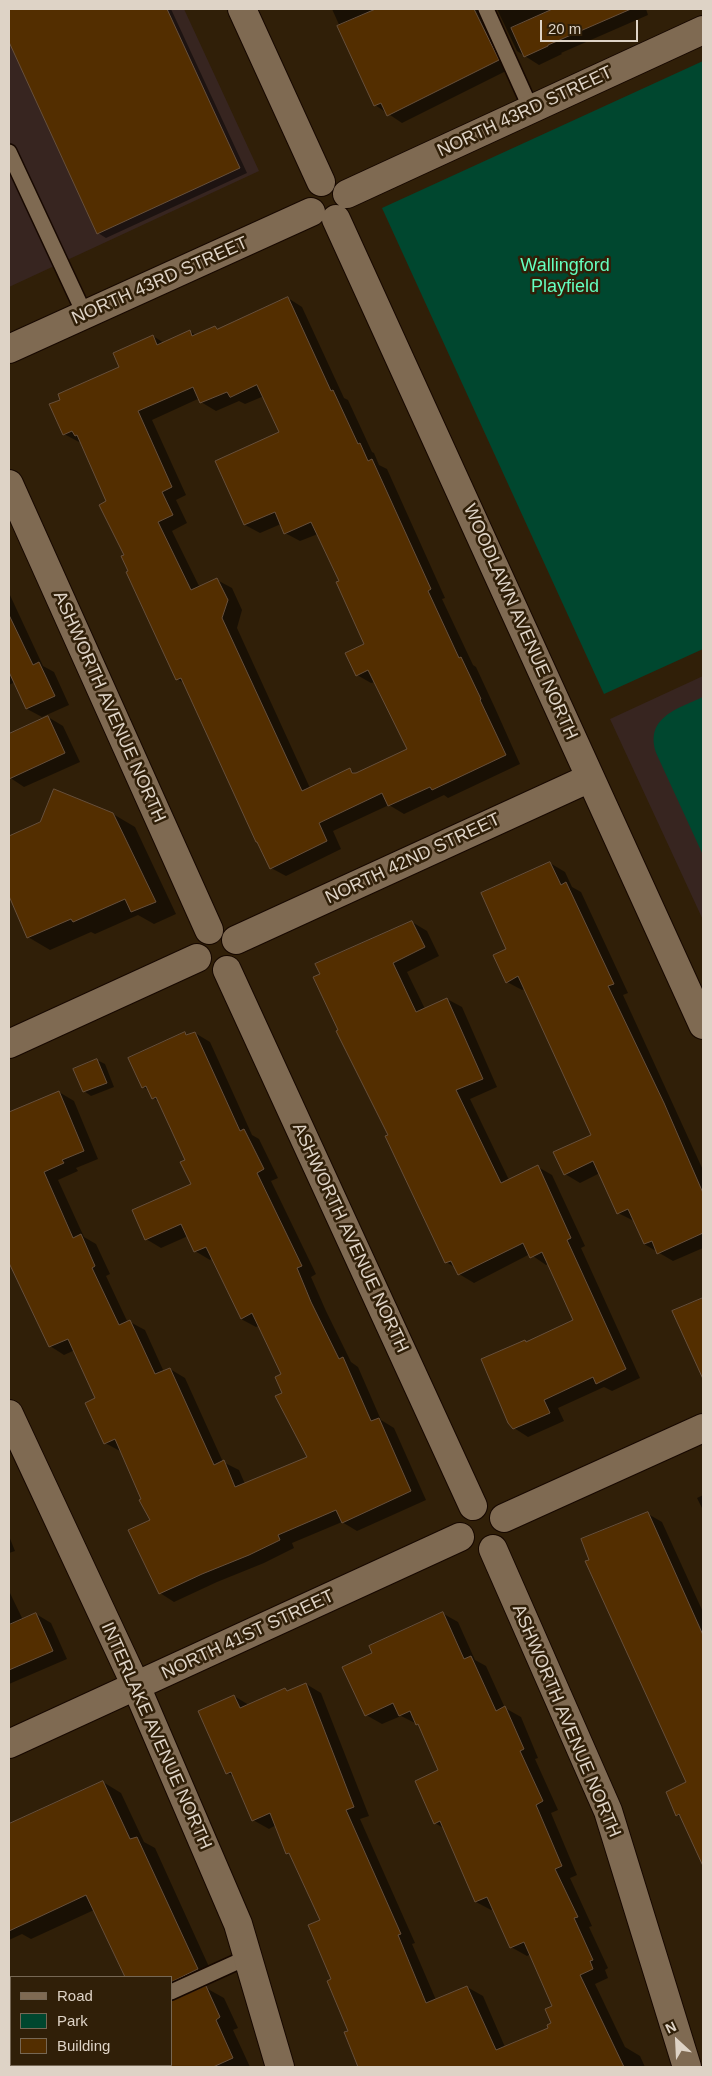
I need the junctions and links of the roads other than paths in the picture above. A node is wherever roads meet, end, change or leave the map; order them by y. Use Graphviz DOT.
graph roads {
  1 [pos="242,9"];
  2 [pos="486,9"];
  3 [pos="703,30"];
  4 [pos="531,109"];
  5 [pos="9,152"];
  6 [pos="331,208"];
  7 [pos="85,315"];
  8 [pos="9,349"];
  9 [pos="9,484"];
  10 [pos="590,778"];
  11 [pos="209,930"];
  12 [pos="236,940"];
  13 [pos="196,958"];
  14 [pos="227,970"];
  15 [pos="703,1025"];
  16 [pos="9,1044"];
  17 [pos="9,1414"];
  18 [pos="703,1428"];
  19 [pos="473,1506"];
  20 [pos="504,1518"];
  21 [pos="460,1537"];
  22 [pos="493,1549"];
  23 [pos="136,1686"];
  24 [pos="9,1744"];
  25 [pos="248,1956"];
  26 [pos="172,1992"];
  27 [pos="279,2067"];
  28 [pos="687,2067"];
  1 -- 6 [label="street"];
  2 -- 4 [label="lane"];
  3 -- 4 [label="street, NORTH 43RD STREET"];
  4 -- 6 [label="street, NORTH 43RD STREET"];
  5 -- 7 [label="lane"];
  6 -- 7 [label="street, NORTH 43RD STREET"];
  6 -- 10 [label="street, WOODLAWN AVENUE NORTH"];
  7 -- 8 [label="street, NORTH 43RD STREET"];
  9 -- 11 [label="street, ASHWORTH AVENUE NORTH"];
  10 -- 12 [label="street, NORTH 42ND STREET"];
  10 -- 15 [label="street, WOODLAWN AVENUE NORTH"];
  11 -- 12 [label="street"];
  11 -- 13 [label="street"];
  12 -- 14 [label="street"];
  13 -- 14 [label="street"];
  13 -- 16 [label="street"];
  14 -- 19 [label="street, ASHWORTH AVENUE NORTH"];
  17 -- 23 [label="street, INTERLAKE AVENUE NORTH"];
  18 -- 20 [label="street"];
  19 -- 20 [label="street"];
  19 -- 21 [label="street"];
  20 -- 22 [label="street"];
  21 -- 22 [label="street"];
  21 -- 23 [label="street, NORTH 41ST STREET"];
  22 -- 28 [label="street, ASHWORTH AVENUE NORTH"];
  23 -- 24 [label="street, NORTH 41ST STREET"];
  23 -- 25 [label="street, INTERLAKE AVENUE NORTH"];
  25 -- 26 [label="lane"];
  25 -- 27 [label="street, INTERLAKE AVENUE NORTH"];
}
